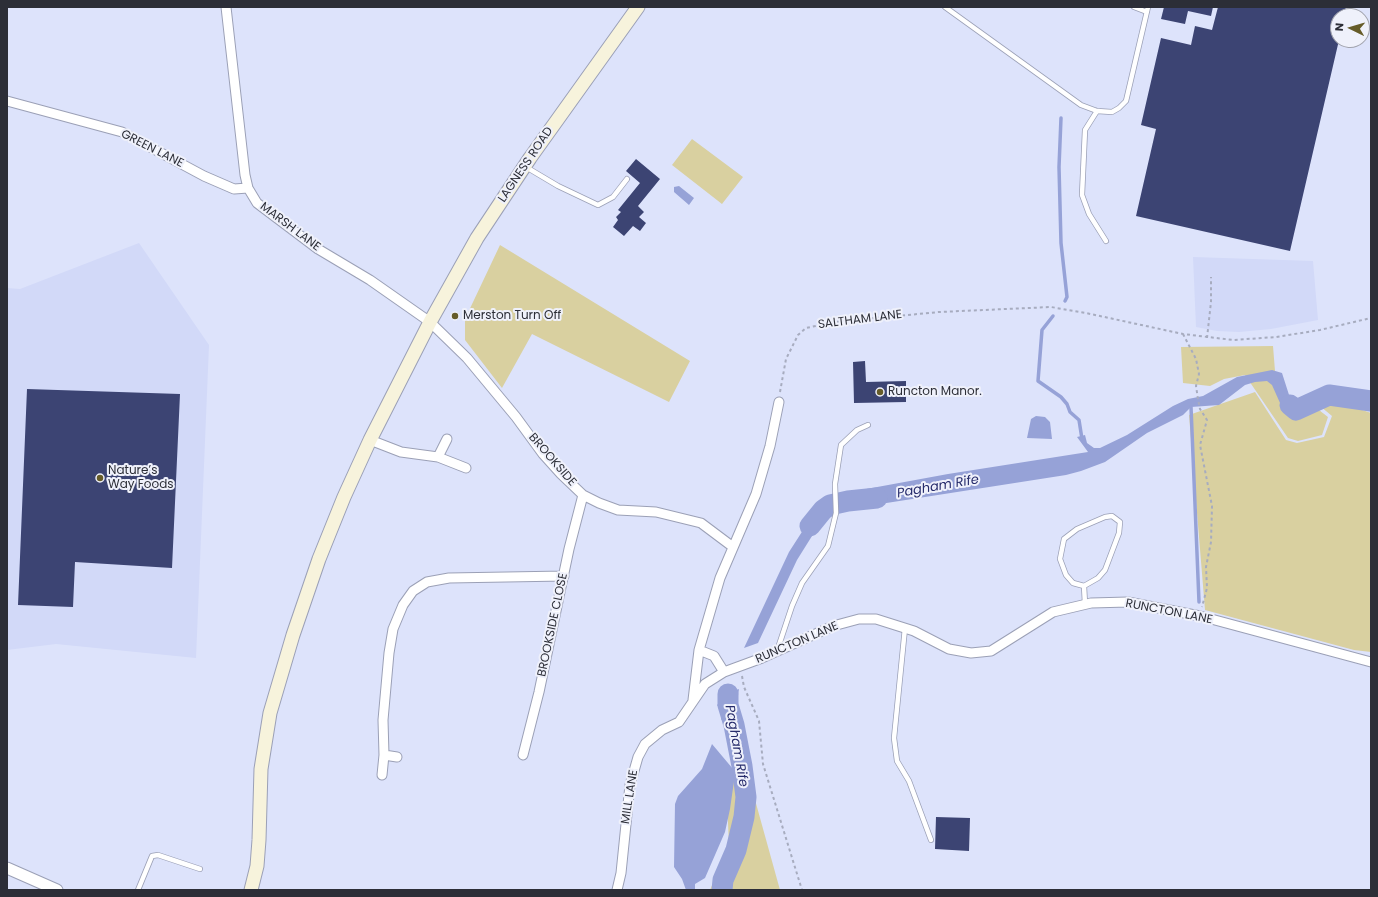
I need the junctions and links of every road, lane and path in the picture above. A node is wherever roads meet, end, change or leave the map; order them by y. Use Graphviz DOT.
graph roads {
  1 [pos="226,7"];
  2 [pos="945,7"];
  3 [pos="1134,7"];
  4 [pos="1148,9"];
  5 [pos="635,11"];
  6 [pos="7,101"];
  7 [pos="1097,111"];
  8 [pos="524,166"];
  9 [pos="627,178"];
  10 [pos="248,188"];
  11 [pos="1106,240"];
  12 [pos="1211,277"];
  13 [pos="1371,318"];
  14 [pos="430,322"];
  15 [pos="1183,334"];
  16 [pos="1207,338"];
  17 [pos="779,402"];
  18 [pos="868,425"];
  19 [pos="447,439"];
  20 [pos="370,440"];
  21 [pos="438,457"];
  22 [pos="466,468"];
  23 [pos="583,495"];
  24 [pos="733,547"];
  25 [pos="564,576"];
  26 [pos="1084,586"];
  27 [pos="1085,604"];
  28 [pos="1200,616"];
  29 [pos="905,628"];
  30 [pos="699,650"];
  31 [pos="777,650"];
  32 [pos="1371,662"];
  33 [pos="741,665"];
  34 [pos="724,672"];
  35 [pos="705,684"];
  36 [pos="693,703"];
  37 [pos="384,755"];
  38 [pos="523,755"];
  39 [pos="397,757"];
  40 [pos="382,775"];
  41 [pos="930,840"];
  42 [pos="7,868"];
  43 [pos="200,869"];
  44 [pos="57,890"];
  45 [pos="138,890"];
  46 [pos="251,890"];
  47 [pos="617,890"];
  48 [pos="802,890"];
  1 -- 10 [label="street, MARSH LANE"];
  2 -- 7 [label="lane"];
  3 -- 4 [label="lane"];
  4 -- 7 [label="lane"];
  5 -- 8 [label="main road, LAGNESS ROAD"];
  6 -- 10 [label="street, GREEN LANE"];
  7 -- 11 [label="lane"];
  8 -- 9 [label="lane"];
  8 -- 14 [label="main road, LAGNESS ROAD"];
  10 -- 14 [label="street, MARSH LANE"];
  12 -- 16 [label="path"];
  13 -- 16 [label="path, SALTHAM LANE"];
  14 -- 20 [label="main road, LAGNESS ROAD"];
  14 -- 23 [label="street, BROOKSIDE"];
  15 -- 16 [label="path, SALTHAM LANE"];
  15 -- 17 [label="path, SALTHAM LANE"];
  15 -- 28 [label="path"];
  17 -- 24 [label="street"];
  18 -- 31 [label="lane"];
  19 -- 21 [label="street"];
  20 -- 21 [label="street"];
  20 -- 46 [label="main road, LAGNESS ROAD"];
  21 -- 22 [label="street"];
  23 -- 24 [label="street, BROOKSIDE"];
  23 -- 25 [label="street, BROOKSIDE CLOSE"];
  24 -- 30 [label="street"];
  25 -- 37 [label="street"];
  25 -- 38 [label="street, BROOKSIDE CLOSE"];
  26 -- 26 [label="lane"];
  26 -- 27 [label="lane"];
  27 -- 28 [label="street, RUNCTON LANE"];
  27 -- 29 [label="street, RUNCTON LANE"];
  28 -- 32 [label="street, RUNCTON LANE"];
  29 -- 31 [label="street, RUNCTON LANE"];
  29 -- 41 [label="lane"];
  30 -- 34 [label="street"];
  30 -- 36 [label="street"];
  31 -- 33 [label="street, RUNCTON LANE"];
  33 -- 34 [label="street, RUNCTON LANE"];
  33 -- 48 [label="path"];
  34 -- 35 [label="street, RUNCTON LANE"];
  35 -- 36 [label="street, MILL LANE"];
  36 -- 47 [label="street, MILL LANE"];
  37 -- 39 [label="street"];
  37 -- 40 [label="street"];
  42 -- 44 [label="street"];
  43 -- 45 [label="lane"];
}
